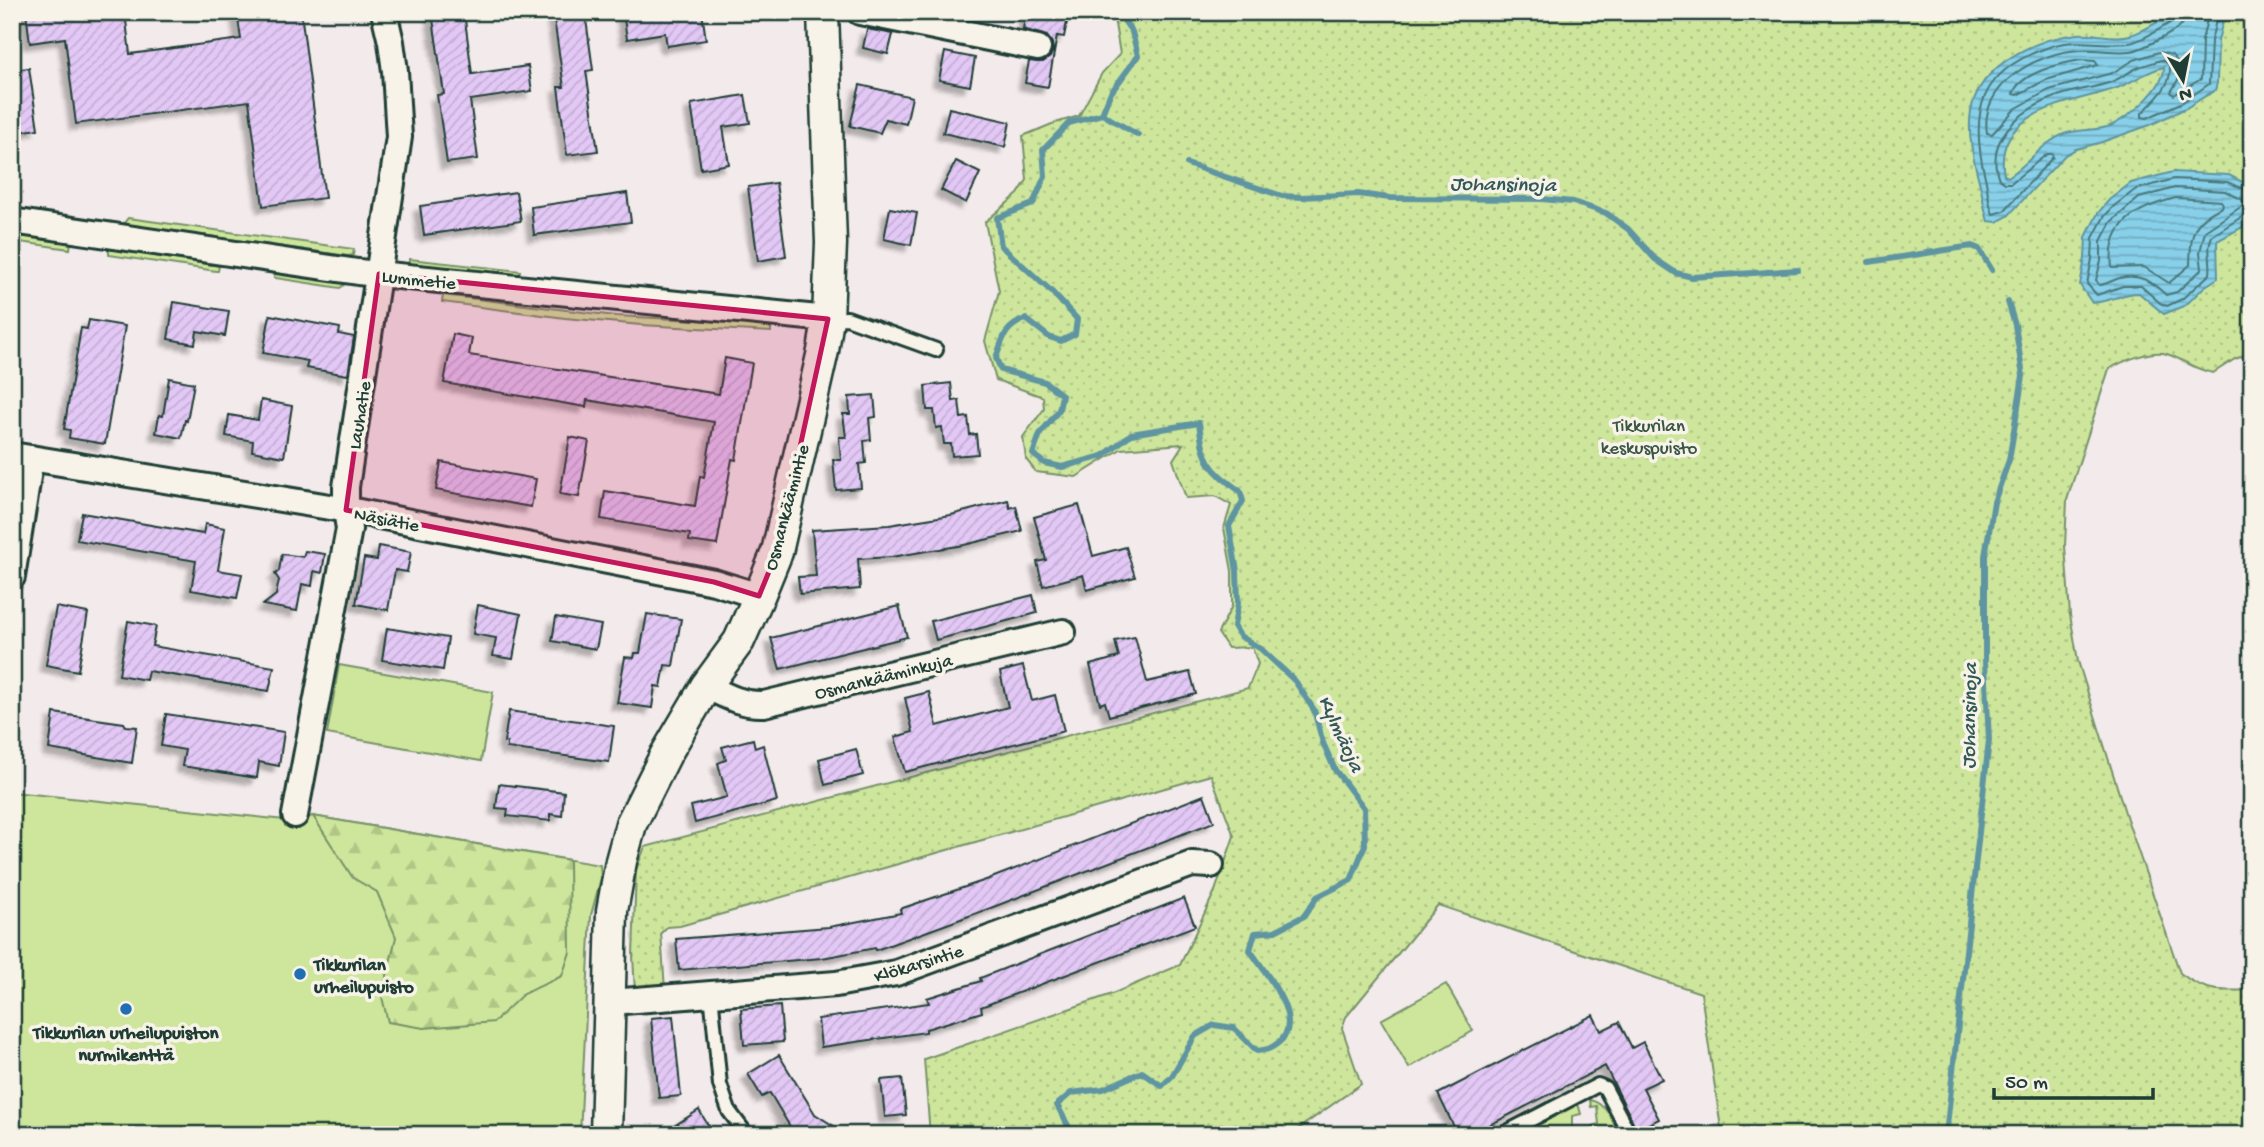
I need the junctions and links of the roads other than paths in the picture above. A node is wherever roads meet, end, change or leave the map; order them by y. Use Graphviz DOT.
graph roads {
  1 [pos="384,12"];
  2 [pos="824,12"];
  3 [pos="860,12"];
  4 [pos="1038,48"];
  5 [pos="12,222"];
  6 [pos="379,274"];
  7 [pos="828,319"];
  8 [pos="936,350"];
  9 [pos="22,456"];
  10 [pos="346,510"];
  11 [pos="12,577"];
  12 [pos="759,596"];
  13 [pos="1063,632"];
  14 [pos="706,686"];
  15 [pos="295,816"];
  16 [pos="1211,865"];
  17 [pos="711,993"];
  18 [pos="611,1002"];
  19 [pos="606,1135"];
  20 [pos="747,1135"];
  21 [pos="1501,1135"];
  22 [pos="1630,1135"];
  1 -- 6 [label="street, Lauhatie"];
  2 -- 7 [label="street, Osmankäämintie"];
  3 -- 4 [label="street"];
  5 -- 6 [label="street, Lummetie"];
  6 -- 7 [label="street, Lummetie"];
  6 -- 10 [label="street, Lauhatie"];
  7 -- 8 [label="lane"];
  7 -- 12 [label="street, Osmankäämintie"];
  9 -- 10 [label="street, Näsiätie"];
  9 -- 11 [label="street"];
  10 -- 12 [label="street, Näsiätie"];
  10 -- 15 [label="street, Lauhatie"];
  12 -- 14 [label="street, Osmankäämintie"];
  13 -- 14 [label="street, Osmankääminkuja"];
  14 -- 18 [label="street, Osmankäämintie"];
  16 -- 17 [label="street, Klökarsintie"];
  17 -- 18 [label="street, Klökarsintie"];
  17 -- 20 [label="lane"];
  18 -- 19 [label="street, Osmankäämintie"];
  21 -- 22 [label="lane"];
}
